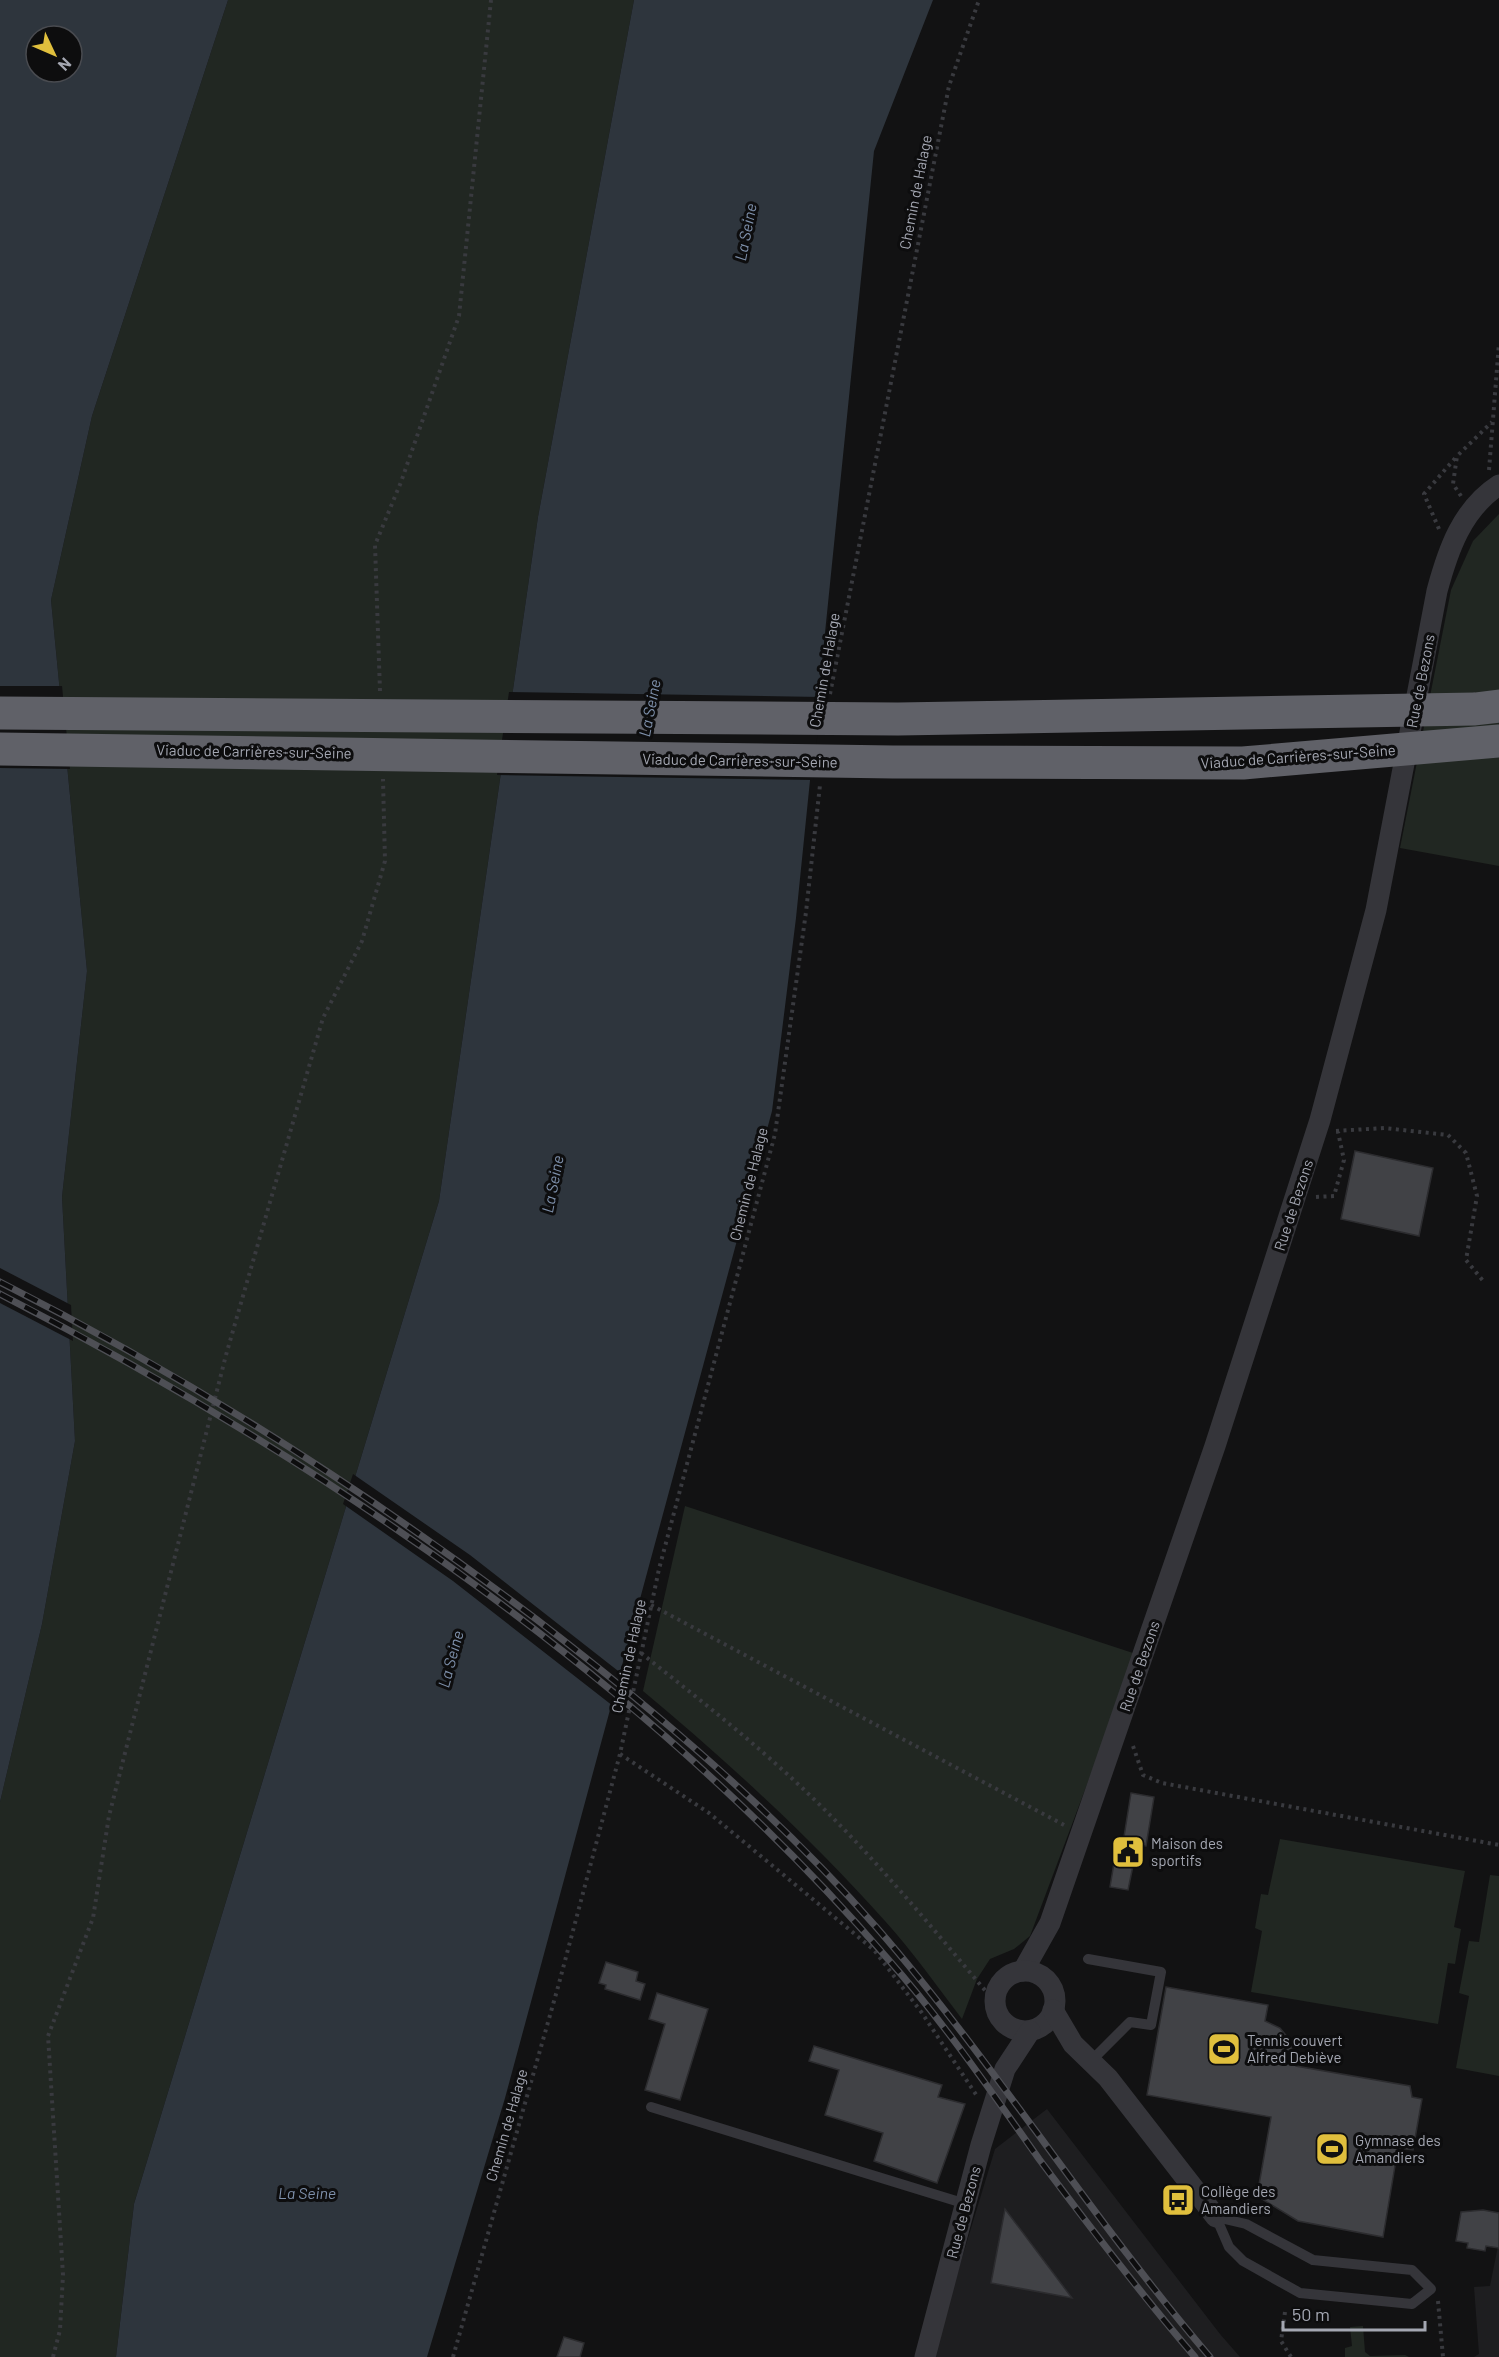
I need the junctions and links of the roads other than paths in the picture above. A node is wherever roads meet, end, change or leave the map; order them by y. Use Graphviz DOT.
graph roads {
  1 [pos="1493,490"];
  2 [pos="1487,707"];
  3 [pos="0,712"];
  4 [pos="1489,742"];
  5 [pos="0,749"];
  6 [pos="1050,1923"];
  7 [pos="1088,1959"];
  8 [pos="1023,1971"];
  9 [pos="1046,1980"];
  10 [pos="1053,2010"];
  11 [pos="998,2011"];
  12 [pos="1034,2029"];
  13 [pos="1073,2044"];
  14 [pos="1091,2061"];
  15 [pos="1005,2068"];
  16 [pos="651,2107"];
  17 [pos="966,2204"];
  18 [pos="1216,2217"];
  19 [pos="925,2357"];
  1 -- 6 [label="street, Rue de Bezons"];
  2 -- 3 [label="highway"];
  4 -- 5 [label="highway, Viaduc de Carrières-sur-Seine"];
  6 -- 8 [label="street, Rue de Bezons"];
  6 -- 9 [label="street, Rue de Bezons"];
  7 -- 14 [label="lane"];
  8 -- 9 [label="street"];
  8 -- 11 [label="street, Rue de Bezons"];
  9 -- 10 [label="street, Rue de Bezons"];
  10 -- 12 [label="street, Rue de Bezons"];
  10 -- 13 [label="street"];
  11 -- 12 [label="street"];
  11 -- 15 [label="street, Rue de Bezons"];
  12 -- 13 [label="street"];
  12 -- 15 [label="street, Rue de Bezons"];
  13 -- 14 [label="street"];
  14 -- 18 [label="street"];
  15 -- 17 [label="street, Rue de Bezons"];
  16 -- 17 [label="lane"];
  17 -- 19 [label="street, Rue de Bezons"];
  18 -- 18 [label="lane"];
}
